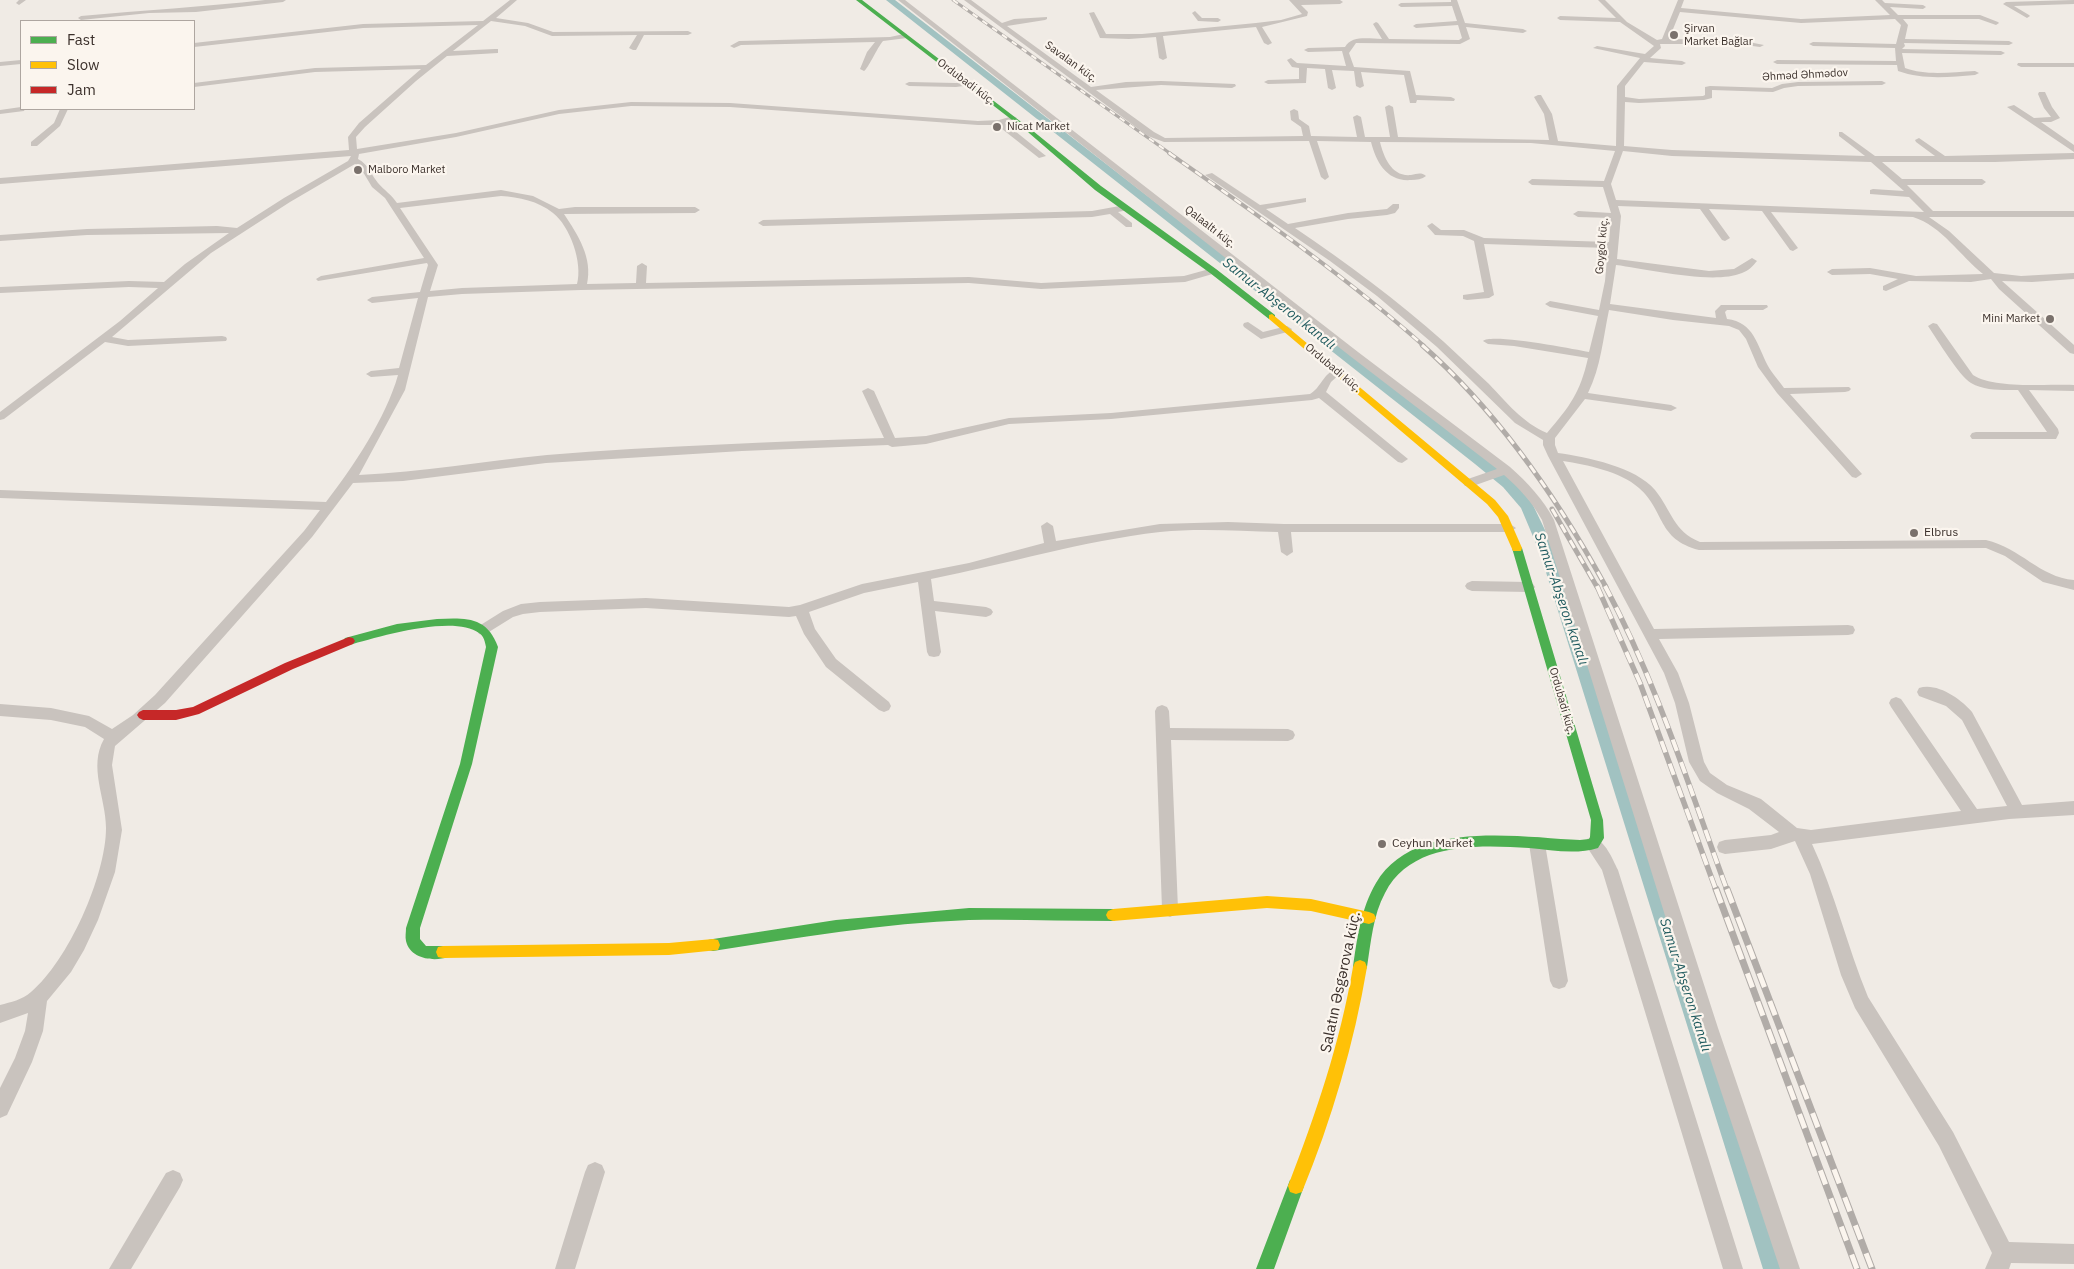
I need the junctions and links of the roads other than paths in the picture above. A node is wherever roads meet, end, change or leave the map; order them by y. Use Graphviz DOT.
graph roads {
  1 [pos="283,0"];
  2 [pos="514,0"];
  3 [pos="859,0"];
  4 [pos="901,0"];
  5 [pos="967,0"];
  6 [pos="1601,0"];
  7 [pos="1681,0"];
  8 [pos="1878,0"];
  9 [pos="1293,2"];
  10 [pos="1340,2"];
  11 [pos="1455,2"];
  12 [pos="2003,2"];
  13 [pos="2074,2"];
  14 [pos="1401,5"];
  15 [pos="1885,5"];
  16 [pos="1923,7"];
  17 [pos="1677,10"];
  18 [pos="1776,10"];
  19 [pos="1092,13"];
  20 [pos="1195,13"];
  21 [pos="1895,16"];
  22 [pos="2026,16"];
  23 [pos="81,18"];
  24 [pos="1045,18"];
  25 [pos="1560,18"];
  26 [pos="1778,18"];
  27 [pos="1621,20"];
  28 [pos="488,21"];
  29 [pos="1996,23"];
  30 [pos="1376,24"];
  31 [pos="1462,24"];
  32 [pos="1258,25"];
  33 [pos="1002,26"];
  34 [pos="1416,26"];
  35 [pos="1229,27"];
  36 [pos="1523,31"];
  37 [pos="644,32"];
  38 [pos="688,33"];
  39 [pos="1159,35"];
  40 [pos="904,36"];
  41 [pos="881,39"];
  42 [pos="1387,42"];
  43 [pos="1660,42"];
  44 [pos="1268,43"];
  45 [pos="2009,43"];
  46 [pos="1814,44"];
  47 [pos="195,45"];
  48 [pos="1760,45"];
  49 [pos="734,46"];
  50 [pos="1900,46"];
  51 [pos="633,48"];
  52 [pos="1597,48"];
  53 [pos="1346,49"];
  54 [pos="1308,50"];
  55 [pos="495,51"];
  56 [pos="2000,53"];
  57 [pos="446,54"];
  58 [pos="1163,58"];
  59 [pos="1645,58"];
  60 [pos="1291,60"];
  61 [pos="20,62"];
  62 [pos="1777,62"];
  63 [pos="1682,63"];
  64 [pos="0,64"];
  65 [pos="1900,64"];
  66 [pos="2021,65"];
  67 [pos="2074,65"];
  68 [pos="1303,66"];
  69 [pos="429,67"];
  70 [pos="1328,67"];
  71 [pos="864,68"];
  72 [pos="1354,69"];
  73 [pos="1975,73"];
  74 [pos="1268,82"];
  75 [pos="1882,83"];
  76 [pos="195,84"];
  77 [pos="909,84"];
  78 [pos="968,84"];
  79 [pos="1232,86"];
  80 [pos="1360,86"];
  81 [pos="1332,88"];
  82 [pos="1090,89"];
  83 [pos="2042,94"];
  84 [pos="1538,97"];
  85 [pos="1452,99"];
  86 [pos="1620,100"];
  87 [pos="2011,106"];
  88 [pos="1389,107"];
  89 [pos="20,109"];
  90 [pos="64,110"];
  91 [pos="1294,111"];
  92 [pos="0,112"];
  93 [pos="1357,117"];
  94 [pos="1013,118"];
  95 [pos="2032,120"];
  96 [pos="999,122"];
  97 [pos="1842,134"];
  98 [pos="1310,138"];
  99 [pos="1361,138"];
  100 [pos="1375,139"];
  101 [pos="1394,139"];
  102 [pos="1919,140"];
  103 [pos="1554,143"];
  104 [pos="34,144"];
  105 [pos="1620,148"];
  106 [pos="2074,149"];
  107 [pos="353,156"];
  108 [pos="1042,156"];
  109 [pos="2074,156"];
  110 [pos="1875,159"];
  111 [pos="1943,159"];
  112 [pos="1209,175"];
  113 [pos="1422,176"];
  114 [pos="1324,177"];
  115 [pos="0,181"];
  116 [pos="1532,182"];
  117 [pos="1901,182"];
  118 [pos="1982,182"];
  119 [pos="1606,184"];
  120 [pos="1873,192"];
  121 [pos="1911,194"];
  122 [pos="1303,200"];
  123 [pos="1612,203"];
  124 [pos="394,206"];
  125 [pos="1396,206"];
  126 [pos="1702,206"];
  127 [pos="1125,208"];
  128 [pos="1258,208"];
  129 [pos="1765,209"];
  130 [pos="695,210"];
  131 [pos="558,212"];
  132 [pos="1113,212"];
  133 [pos="1578,214"];
  134 [pos="1926,214"];
  135 [pos="2074,214"];
  136 [pos="1616,216"];
  137 [pos="763,223"];
  138 [pos="1129,225"];
  139 [pos="1432,226"];
  140 [pos="1286,227"];
  141 [pos="237,231"];
  142 [pos="0,238"];
  143 [pos="1725,238"];
  144 [pos="1479,240"];
  145 [pos="1614,246"];
  146 [pos="1793,248"];
  147 [pos="430,260"];
  148 [pos="1612,261"];
  149 [pos="1752,261"];
  150 [pos="642,266"];
  151 [pos="1213,271"];
  152 [pos="1832,272"];
  153 [pos="1993,276"];
  154 [pos="2074,276"];
  155 [pos="1907,278"];
  156 [pos="321,279"];
  157 [pos="167,285"];
  158 [pos="581,287"];
  159 [pos="641,287"];
  160 [pos="1886,288"];
  161 [pos="0,290"];
  162 [pos="424,295"];
  163 [pos="1467,297"];
  164 [pos="372,300"];
  165 [pos="1550,304"];
  166 [pos="1762,307"];
  167 [pos="1604,310"];
  168 [pos="1722,322"];
  169 [pos="1248,324"];
  170 [pos="1933,326"];
  171 [pos="1287,329"];
  172 [pos="104,339"];
  173 [pos="222,339"];
  174 [pos="1488,341"];
  175 [pos="2074,351"];
  176 [pos="1595,356"];
  177 [pos="404,371"];
  178 [pos="1337,372"];
  179 [pos="371,374"];
  180 [pos="2021,387"];
  181 [pos="1845,388"];
  182 [pos="2074,388"];
  183 [pos="868,391"];
  184 [pos="1781,391"];
  185 [pos="1320,394"];
  186 [pos="1581,395"];
  187 [pos="1671,408"];
  188 [pos="2,415"];
  189 [pos="1976,436"];
  190 [pos="1549,438"];
  191 [pos="892,443"];
  192 [pos="1554,456"];
  193 [pos="1402,459"];
  194 [pos="1506,470"];
  195 [pos="1856,474"];
  196 [pos="350,479"];
  197 [pos="1470,483"];
  198 [pos="0,494"];
  199 [pos="330,506"];
  200 [pos="1047,526"];
  201 [pos="1284,528"];
  202 [pos="1510,528"];
  203 [pos="1051,546"];
  204 [pos="1287,552"];
  205 [pos="924,576"];
  206 [pos="2074,585"];
  207 [pos="1472,586"];
  208 [pos="1528,587"];
  209 [pos="927,605"];
  210 [pos="801,610"];
  211 [pos="986,612"];
  212 [pos="484,630"];
  213 [pos="1848,630"];
  214 [pos="1649,634"];
  215 [pos="934,652"];
  216 [pos="1924,692"];
  217 [pos="1896,703"];
  218 [pos="884,706"];
  219 [pos="0,710"];
  220 [pos="1162,711"];
  221 [pos="143,715"];
  222 [pos="1164,734"];
  223 [pos="1288,735"];
  224 [pos="113,737"];
  225 [pos="2074,808"];
  226 [pos="2018,812"];
  227 [pos="1973,817"];
  228 [pos="1797,836"];
  229 [pos="1537,844"];
  230 [pos="1593,844"];
  231 [pos="1725,847"];
  232 [pos="1170,909"];
  233 [pos="1369,918"];
  234 [pos="1559,982"];
  235 [pos="39,997"];
  236 [pos="0,1014"];
  237 [pos="0,1108"];
  238 [pos="595,1172"];
  239 [pos="173,1180"];
  240 [pos="2074,1254"];
  241 [pos="1999,1261"];
  242 [pos="119,1269"];
  243 [pos="565,1269"];
  244 [pos="1265,1269"];
  245 [pos="1733,1269"];
  246 [pos="1790,1269"];
  1 -- 23 [label="street"];
  2 -- 28 [label="street"];
  3 -- 40 [label="street, Ordubadi küç."];
  4 -- 194 [label="street, Qalaaltı küç."];
  5 -- 33 [label="street, Savalan küç."];
  6 -- 27 [label="street"];
  7 -- 17 [label="street"];
  8 -- 15 [label="street"];
  9 -- 10 [label="street"];
  9 -- 32 [label="street"];
  11 -- 14 [label="street"];
  11 -- 31 [label="street"];
  12 -- 13 [label="street"];
  12 -- 22 [label="street"];
  15 -- 16 [label="street"];
  15 -- 21 [label="street"];
  17 -- 26 [label="street"];
  17 -- 43 [label="street"];
  18 -- 26 [label="street"];
  19 -- 39 [label="street"];
  20 -- 35 [label="street"];
  21 -- 26 [label="street"];
  21 -- 29 [label="street"];
  21 -- 50 [label="street"];
  24 -- 33 [label="street"];
  25 -- 27 [label="street"];
  27 -- 43 [label="street"];
  28 -- 37 [label="street"];
  28 -- 47 [label="street"];
  28 -- 57 [label="street"];
  30 -- 42 [label="street"];
  31 -- 34 [label="street"];
  31 -- 36 [label="street"];
  31 -- 42 [label="street"];
  32 -- 35 [label="street"];
  32 -- 44 [label="street"];
  33 -- 82 [label="street, Savalan küç."];
  35 -- 39 [label="street"];
  37 -- 38 [label="street"];
  37 -- 51 [label="street"];
  39 -- 58 [label="street"];
  40 -- 41 [label="street"];
  40 -- 78 [label="street, Ordubadi küç."];
  41 -- 49 [label="street"];
  41 -- 71 [label="street"];
  42 -- 53 [label="street"];
  43 -- 48 [label="street"];
  43 -- 59 [label="street"];
  45 -- 50 [label="street"];
  46 -- 50 [label="street"];
  50 -- 56 [label="street"];
  50 -- 65 [label="street"];
  52 -- 59 [label="street"];
  53 -- 54 [label="street"];
  53 -- 72 [label="street"];
  55 -- 57 [label="street"];
  57 -- 69 [label="street"];
  59 -- 63 [label="street"];
  59 -- 86 [label="street"];
  60 -- 68 [label="street"];
  61 -- 64 [label="street"];
  62 -- 65 [label="street"];
  65 -- 73 [label="street"];
  66 -- 67 [label="street"];
  68 -- 70 [label="street"];
  68 -- 74 [label="street"];
  69 -- 76 [label="street"];
  69 -- 107 [label="street"];
  70 -- 72 [label="street"];
  70 -- 81 [label="street"];
  72 -- 80 [label="street"];
  72 -- 85 [label="street"];
  75 -- 86 [label="street, Əhməd Əhmədov"];
  77 -- 78 [label="street"];
  78 -- 94 [label="street, Ordubadi küç."];
  79 -- 82 [label="street"];
  82 -- 98 [label="street, Savalan küç."];
  83 -- 95 [label="street"];
  84 -- 103 [label="street"];
  86 -- 105 [label="street"];
  87 -- 95 [label="street"];
  88 -- 101 [label="street"];
  89 -- 92 [label="street"];
  90 -- 104 [label="street"];
  91 -- 98 [label="street"];
  93 -- 99 [label="street"];
  94 -- 96 [label="street"];
  94 -- 127 [label="street, Ordubadi küç."];
  95 -- 106 [label="street"];
  96 -- 107 [label="street"];
  96 -- 108 [label="street"];
  97 -- 110 [label="street"];
  98 -- 99 [label="street"];
  98 -- 114 [label="street"];
  99 -- 100 [label="street"];
  100 -- 101 [label="street"];
  100 -- 113 [label="street"];
  101 -- 103 [label="street"];
  102 -- 111 [label="street"];
  103 -- 105 [label="street"];
  105 -- 110 [label="street"];
  105 -- 119 [label="street"];
  107 -- 115 [label="street"];
  107 -- 124 [label="street"];
  107 -- 141 [label="street"];
  109 -- 111 [label="street"];
  110 -- 111 [label="street"];
  110 -- 117 [label="street"];
  112 -- 128 [label="street"];
  116 -- 119 [label="street"];
  117 -- 118 [label="street"];
  117 -- 121 [label="street"];
  119 -- 123 [label="street, Goygol küç."];
  120 -- 121 [label="street"];
  121 -- 134 [label="street"];
  122 -- 128 [label="street"];
  123 -- 126 [label="street"];
  123 -- 136 [label="street, Goygol küç."];
  124 -- 131 [label="street"];
  124 -- 147 [label="street"];
  125 -- 140 [label="street"];
  126 -- 129 [label="street"];
  126 -- 143 [label="street"];
  127 -- 132 [label="street"];
  127 -- 151 [label="street, Ordubadi küç."];
  128 -- 140 [label="street"];
  129 -- 134 [label="street"];
  129 -- 146 [label="street"];
  130 -- 131 [label="street"];
  131 -- 158 [label="street"];
  132 -- 137 [label="street"];
  132 -- 138 [label="street"];
  133 -- 136 [label="street"];
  134 -- 135 [label="street"];
  134 -- 153 [label="street"];
  136 -- 145 [label="street, Goygol küç."];
  139 -- 144 [label="street"];
  140 -- 190 [label="street"];
  141 -- 142 [label="street"];
  141 -- 157 [label="street"];
  144 -- 145 [label="street"];
  144 -- 163 [label="street"];
  145 -- 148 [label="street, Goygol küç."];
  147 -- 156 [label="street"];
  147 -- 162 [label="street"];
  148 -- 149 [label="street"];
  148 -- 167 [label="street, Goygol küç."];
  150 -- 159 [label="street"];
  151 -- 159 [label="street"];
  151 -- 171 [label="street, Ordubadi küç."];
  152 -- 155 [label="street"];
  153 -- 154 [label="street"];
  153 -- 155 [label="street"];
  153 -- 175 [label="street"];
  155 -- 160 [label="street"];
  157 -- 161 [label="street"];
  157 -- 172 [label="street"];
  158 -- 159 [label="street"];
  158 -- 162 [label="street"];
  162 -- 164 [label="street"];
  162 -- 177 [label="street"];
  165 -- 167 [label="street"];
  166 -- 168 [label="street"];
  167 -- 168 [label="street"];
  167 -- 176 [label="street, Goygol küç."];
  168 -- 184 [label="street"];
  169 -- 171 [label="street"];
  170 -- 180 [label="street"];
  171 -- 178 [label="street, Ordubadi küç."];
  172 -- 173 [label="street"];
  172 -- 188 [label="street"];
  174 -- 176 [label="street"];
  176 -- 186 [label="street, Goygol küç."];
  177 -- 179 [label="street"];
  177 -- 196 [label="street"];
  178 -- 185 [label="street"];
  178 -- 197 [label="street, Ordubadi küç."];
  180 -- 182 [label="street"];
  180 -- 189 [label="street"];
  181 -- 184 [label="street"];
  183 -- 191 [label="street"];
  184 -- 195 [label="street"];
  185 -- 191 [label="street"];
  185 -- 193 [label="street"];
  186 -- 187 [label="street"];
  186 -- 190 [label="street, Goygol küç."];
  190 -- 192 [label="street"];
  191 -- 196 [label="street"];
  192 -- 206 [label="street"];
  192 -- 214 [label="street"];
  194 -- 197 [label="street"];
  194 -- 246 [label="street, Qalaaltı küç."];
  196 -- 199 [label="street"];
  197 -- 202 [label="street, Ordubadi küç."];
  198 -- 199 [label="street"];
  199 -- 221 [label="street"];
  200 -- 203 [label="street"];
  201 -- 202 [label="street"];
  201 -- 203 [label="street"];
  201 -- 204 [label="street"];
  202 -- 208 [label="street, Ordubadi küç."];
  203 -- 205 [label="street"];
  205 -- 209 [label="street"];
  205 -- 210 [label="street"];
  207 -- 208 [label="street"];
  208 -- 230 [label="street, Ordubadi küç."];
  209 -- 211 [label="street"];
  209 -- 215 [label="street"];
  210 -- 212 [label="street"];
  210 -- 218 [label="street"];
  212 -- 221 [label="street"];
  212 -- 232 [label="street"];
  213 -- 214 [label="street"];
  214 -- 228 [label="street"];
  216 -- 226 [label="street"];
  217 -- 227 [label="street"];
  219 -- 224 [label="street"];
  220 -- 222 [label="street"];
  221 -- 224 [label="street"];
  222 -- 223 [label="street"];
  222 -- 232 [label="street"];
  224 -- 235 [label="street"];
  225 -- 226 [label="street"];
  226 -- 227 [label="street"];
  227 -- 228 [label="street"];
  228 -- 231 [label="street"];
  228 -- 241 [label="street"];
  229 -- 230 [label="street, Salatın Əsgərova küç."];
  229 -- 233 [label="street, Salatın Əsgərova küç."];
  229 -- 234 [label="street"];
  230 -- 245 [label="street"];
  232 -- 233 [label="street"];
  233 -- 244 [label="street, Salatın Əsgərova küç."];
  235 -- 236 [label="street"];
  235 -- 237 [label="street"];
  238 -- 243 [label="street"];
  239 -- 242 [label="street"];
  240 -- 241 [label="street"];
}
